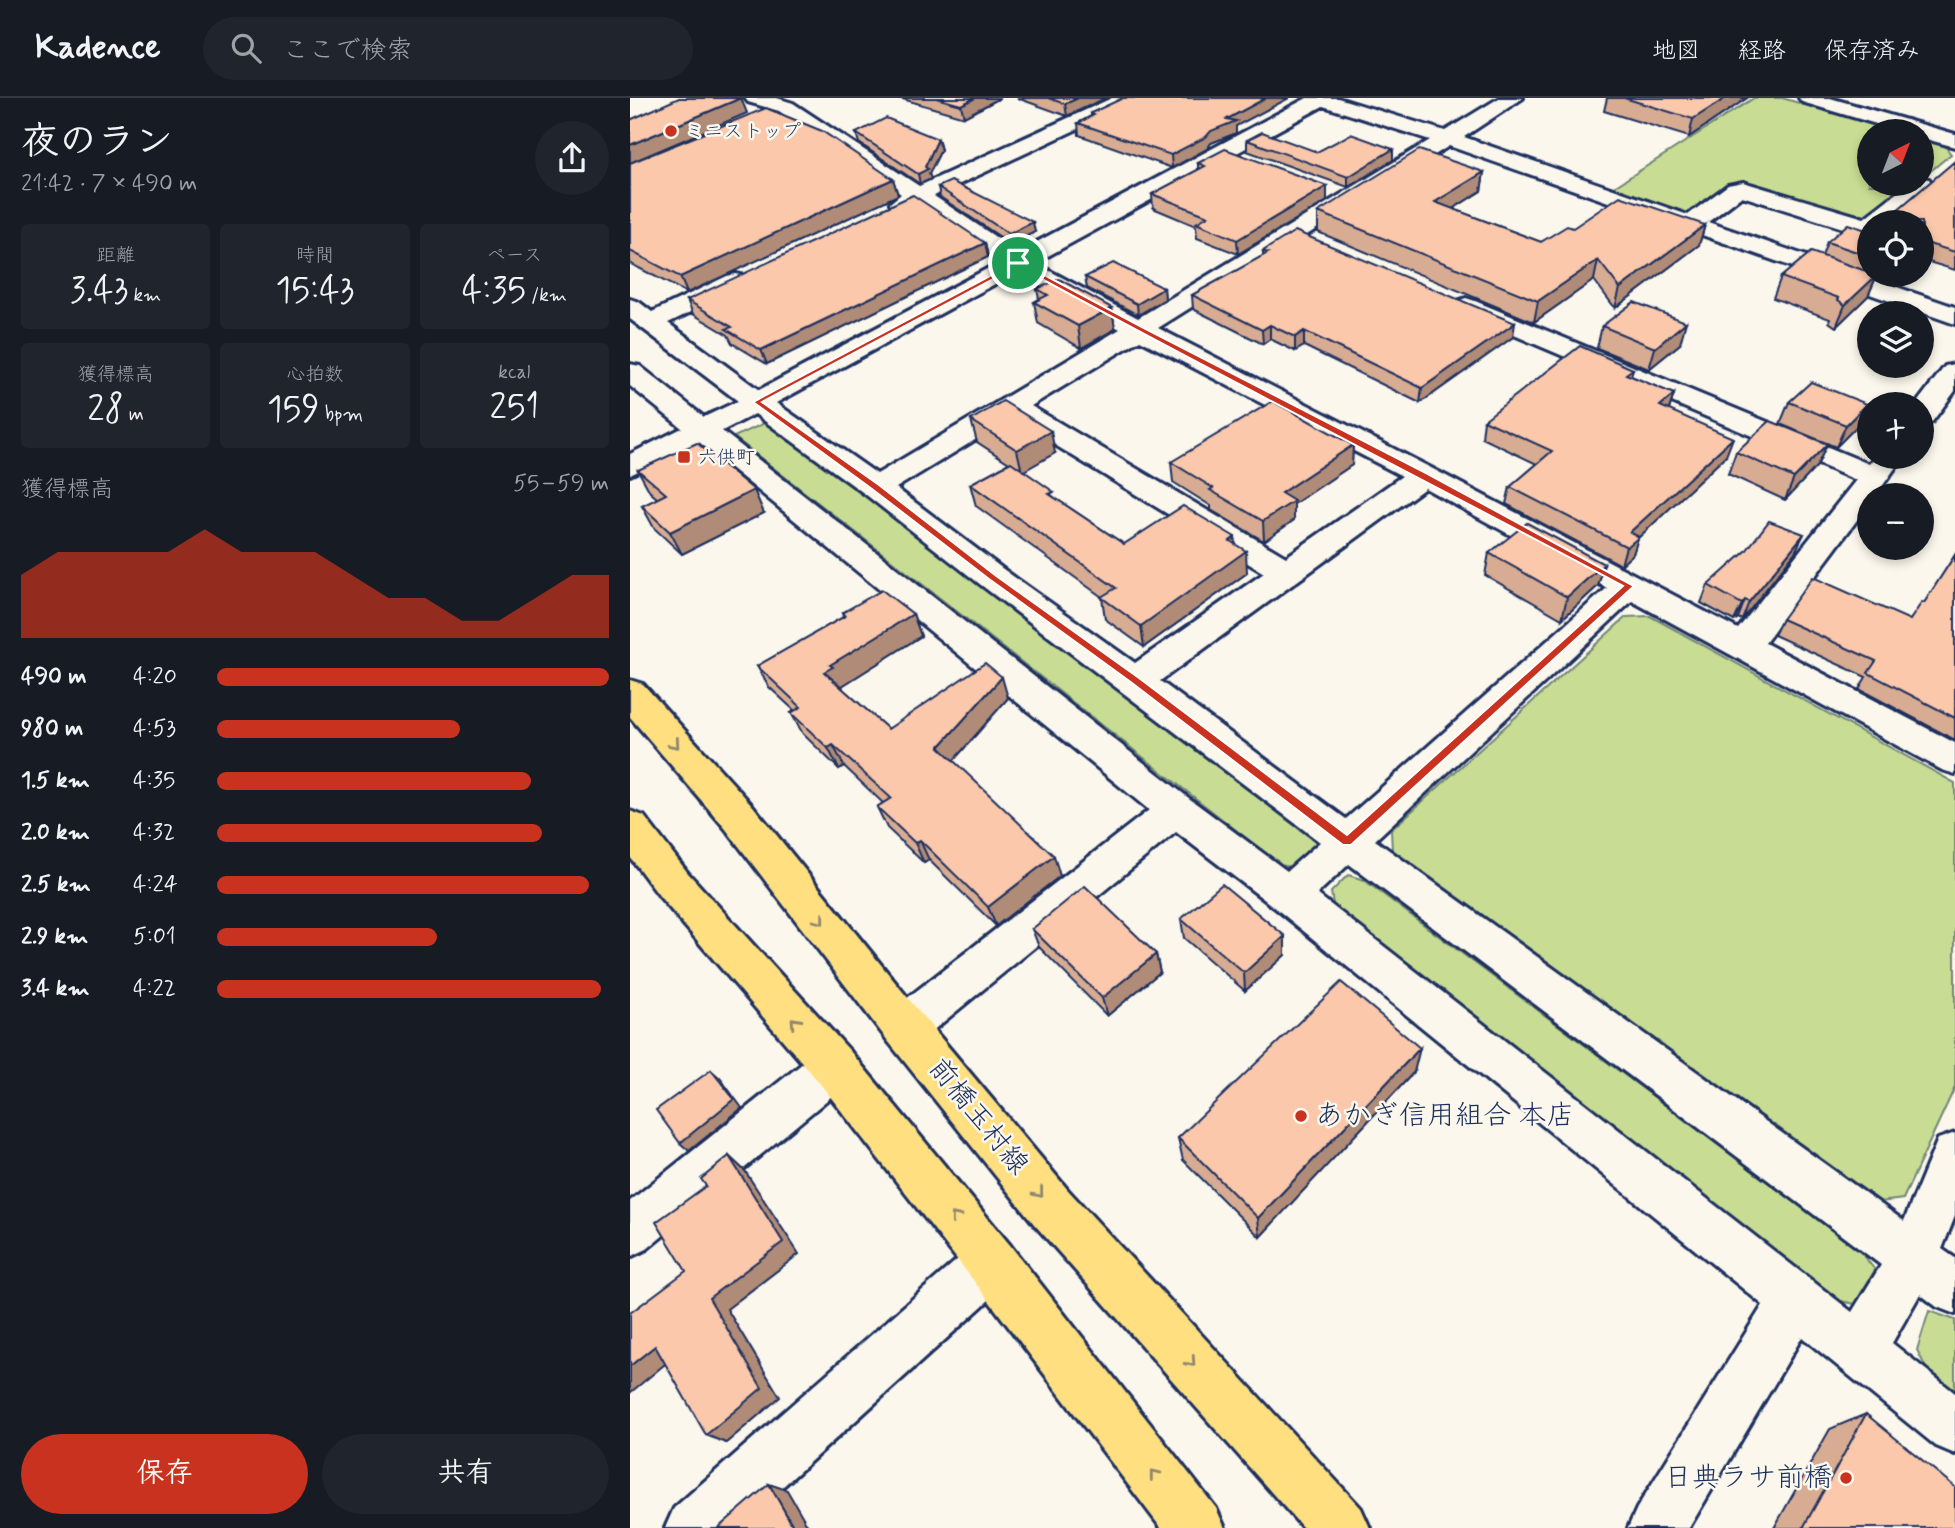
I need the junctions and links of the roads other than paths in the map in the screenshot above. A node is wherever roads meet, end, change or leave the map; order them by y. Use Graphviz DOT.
graph roads {
  1 [pos="1128,98"];
  2 [pos="1321,98"];
  3 [pos="1513,98"];
  4 [pos="1809,98"];
  5 [pos="795,103"];
  6 [pos="759,108"];
  7 [pos="1448,139"];
  8 [pos="1955,141"];
  9 [pos="1221,151"];
  10 [pos="1248,161"];
  11 [pos="1936,171"];
  12 [pos="1324,189"];
  13 [pos="918,195"];
  14 [pos="1349,198"];
  15 [pos="1887,210"];
  16 [pos="881,213"];
  17 [pos="1691,224"];
  18 [pos="1857,225"];
  19 [pos="1293,233"];
  20 [pos="1318,244"];
  21 [pos="1018,263"];
  22 [pos="759,270"];
  23 [pos="1445,297"];
  24 [pos="640,314"];
  25 [pos="1955,316"];
  26 [pos="1139,329"];
  27 [pos="630,372"];
  28 [pos="1955,372"];
  29 [pos="1934,400"];
  30 [pos="757,402"];
  31 [pos="1011,406"];
  32 [pos="702,430"];
  33 [pos="1857,457"];
  34 [pos="630,466"];
  35 [pos="1881,469"];
  36 [pos="1423,475"];
  37 [pos="876,487"];
  38 [pos="1286,572"];
  39 [pos="1629,586"];
  40 [pos="1741,646"];
  41 [pos="1135,681"];
  42 [pos="630,693"];
  43 [pos="1955,760"];
  44 [pos="1176,810"];
  45 [pos="630,827"];
  46 [pos="1347,841"];
  47 [pos="1288,895"];
  48 [pos="904,1027"];
  49 [pos="834,1066"];
  50 [pos="1955,1156"];
  51 [pos="630,1232"];
  52 [pos="1913,1258"];
  53 [pos="992,1263"];
  54 [pos="1955,1289"];
  55 [pos="1796,1299"];
  56 [pos="1859,1350"];
  57 [pos="1955,1427"];
  58 [pos="694,1528"];
  59 [pos="1196,1528"];
  60 [pos="1341,1528"];
  61 [pos="1657,1528"];
  1 -- 13 [label="street"];
  2 -- 7 [label="street"];
  2 -- 9 [label="street"];
  3 -- 7 [label="street"];
  4 -- 8 [label="street"];
  5 -- 6 [label="street"];
  5 -- 13 [label="street"];
  7 -- 14 [label="street"];
  7 -- 17 [label="street"];
  9 -- 10 [label="street"];
  9 -- 21 [label="street"];
  11 -- 15 [label="street"];
  12 -- 14 [label="street"];
  13 -- 16 [label="street"];
  13 -- 21 [label="street"];
  14 -- 19 [label="street"];
  17 -- 18 [label="street"];
  17 -- 25 [label="street"];
  19 -- 20 [label="street"];
  19 -- 26 [label="street"];
  21 -- 26 [label="street"];
  21 -- 30 [label="street"];
  22 -- 24 [label="street"];
  23 -- 33 [label="street"];
  24 -- 30 [label="street"];
  26 -- 31 [label="street"];
  26 -- 36 [label="street"];
  27 -- 32 [label="street"];
  28 -- 29 [label="street"];
  30 -- 32 [label="street"];
  30 -- 37 [label="street"];
  31 -- 37 [label="street"];
  31 -- 38 [label="street"];
  32 -- 34 [label="street"];
  32 -- 44 [label="street"];
  35 -- 40 [label="street"];
  36 -- 38 [label="street"];
  36 -- 39 [label="street"];
  37 -- 41 [label="street"];
  38 -- 41 [label="street"];
  39 -- 40 [label="street"];
  39 -- 46 [label="street"];
  40 -- 43 [label="street"];
  41 -- 46 [label="street"];
  42 -- 48 [label="main road, 前橋玉村線, one-way"];
  44 -- 47 [label="street"];
  44 -- 48 [label="street"];
  49 -- 45 [label="main road, one-way"];
  46 -- 47 [label="street"];
  46 -- 52 [label="street"];
  47 -- 55 [label="street"];
  48 -- 60 [label="main road, 前橋玉村線, one-way"];
  49 -- 51 [label="street"];
  53 -- 49 [label="main road, one-way"];
  50 -- 52 [label="street"];
  52 -- 54 [label="street"];
  52 -- 56 [label="street"];
  53 -- 58 [label="street"];
  59 -- 53 [label="main road, one-way"];
  55 -- 56 [label="street"];
  55 -- 61 [label="street"];
  56 -- 57 [label="street"];
}
